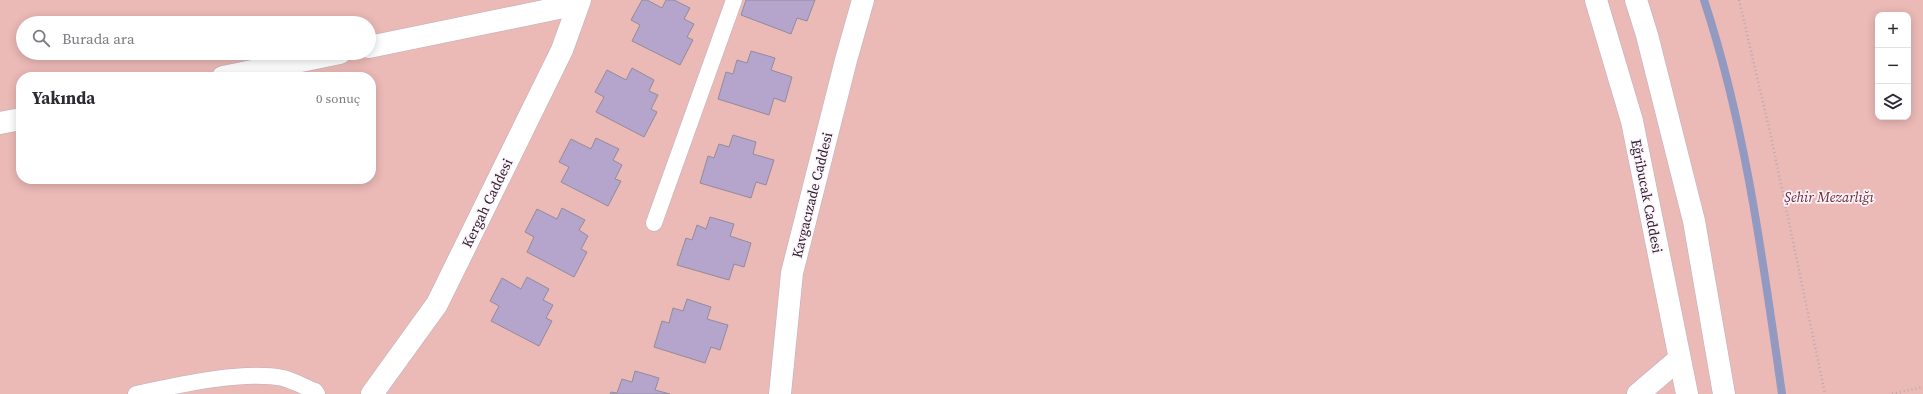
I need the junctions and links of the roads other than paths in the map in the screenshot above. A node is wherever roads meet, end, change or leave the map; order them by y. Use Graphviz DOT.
graph roads {
  1 [pos="734,0"];
  2 [pos="863,0"];
  3 [pos="1596,0"];
  4 [pos="1636,0"];
  5 [pos="579,2"];
  6 [pos="376,46"];
  7 [pos="306,60"];
  8 [pos="247,72"];
  9 [pos="16,120"];
  10 [pos="0,123"];
  11 [pos="654,223"];
  12 [pos="1680,359"];
  13 [pos="136,394"];
  14 [pos="317,394"];
  15 [pos="372,394"];
  16 [pos="780,394"];
  17 [pos="1638,394"];
  18 [pos="1686,394"];
  19 [pos="1724,394"];
  1 -- 11 [label="lane"];
  2 -- 16 [label="street, Kavgacızade Caddesi"];
  3 -- 12 [label="street, Eğribucak Caddesi"];
  4 -- 19 [label="street"];
  5 -- 6 [label="street"];
  5 -- 15 [label="street, Kergah Caddesi"];
  7 -- 8 [label="street"];
  9 -- 10 [label="street"];
  12 -- 17 [label="street"];
  12 -- 18 [label="street, Eğribucak Caddesi"];
  13 -- 14 [label="lane"];
}
